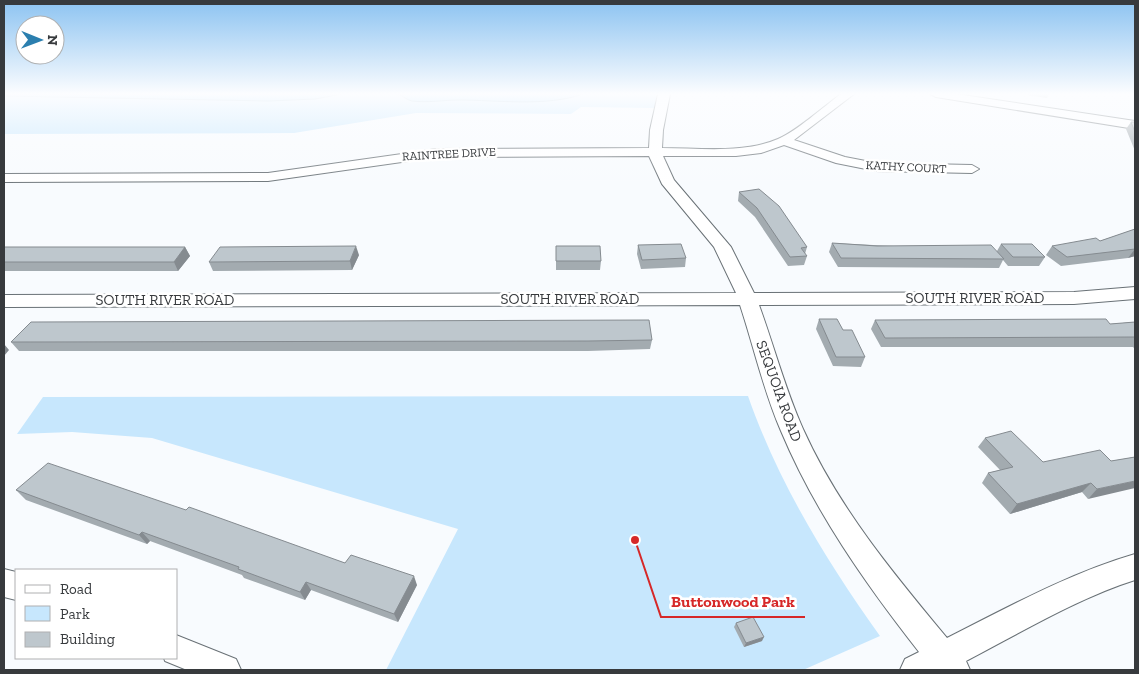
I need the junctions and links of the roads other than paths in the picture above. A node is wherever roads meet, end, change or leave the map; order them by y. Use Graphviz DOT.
graph roads {
  1 [pos="659,125"];
  2 [pos="805,125"];
  3 [pos="784,141"];
  4 [pos="656,152"];
  5 [pos="972,169"];
  6 [pos="4,178"];
  7 [pos="1135,293"];
  8 [pos="746,298"];
  9 [pos="4,301"];
  10 [pos="1135,567"];
  11 [pos="178,651"];
  12 [pos="948,663"];
  13 [pos="225,670"];
  14 [pos="916,670"];
  1 -- 4 [label="street, SEQUOIA ROAD"];
  2 -- 3 [label="street, RAINTREE DRIVE"];
  3 -- 4 [label="street, RAINTREE DRIVE"];
  3 -- 5 [label="street, KATHY COURT"];
  4 -- 6 [label="street, RAINTREE DRIVE"];
  4 -- 8 [label="street, SEQUOIA ROAD"];
  7 -- 8 [label="street, SOUTH RIVER ROAD"];
  8 -- 9 [label="street, SOUTH RIVER ROAD"];
  8 -- 12 [label="street, SEQUOIA ROAD"];
  10 -- 12 [label="street"];
  11 -- 13 [label="street"];
  12 -- 14 [label="street"];
}
